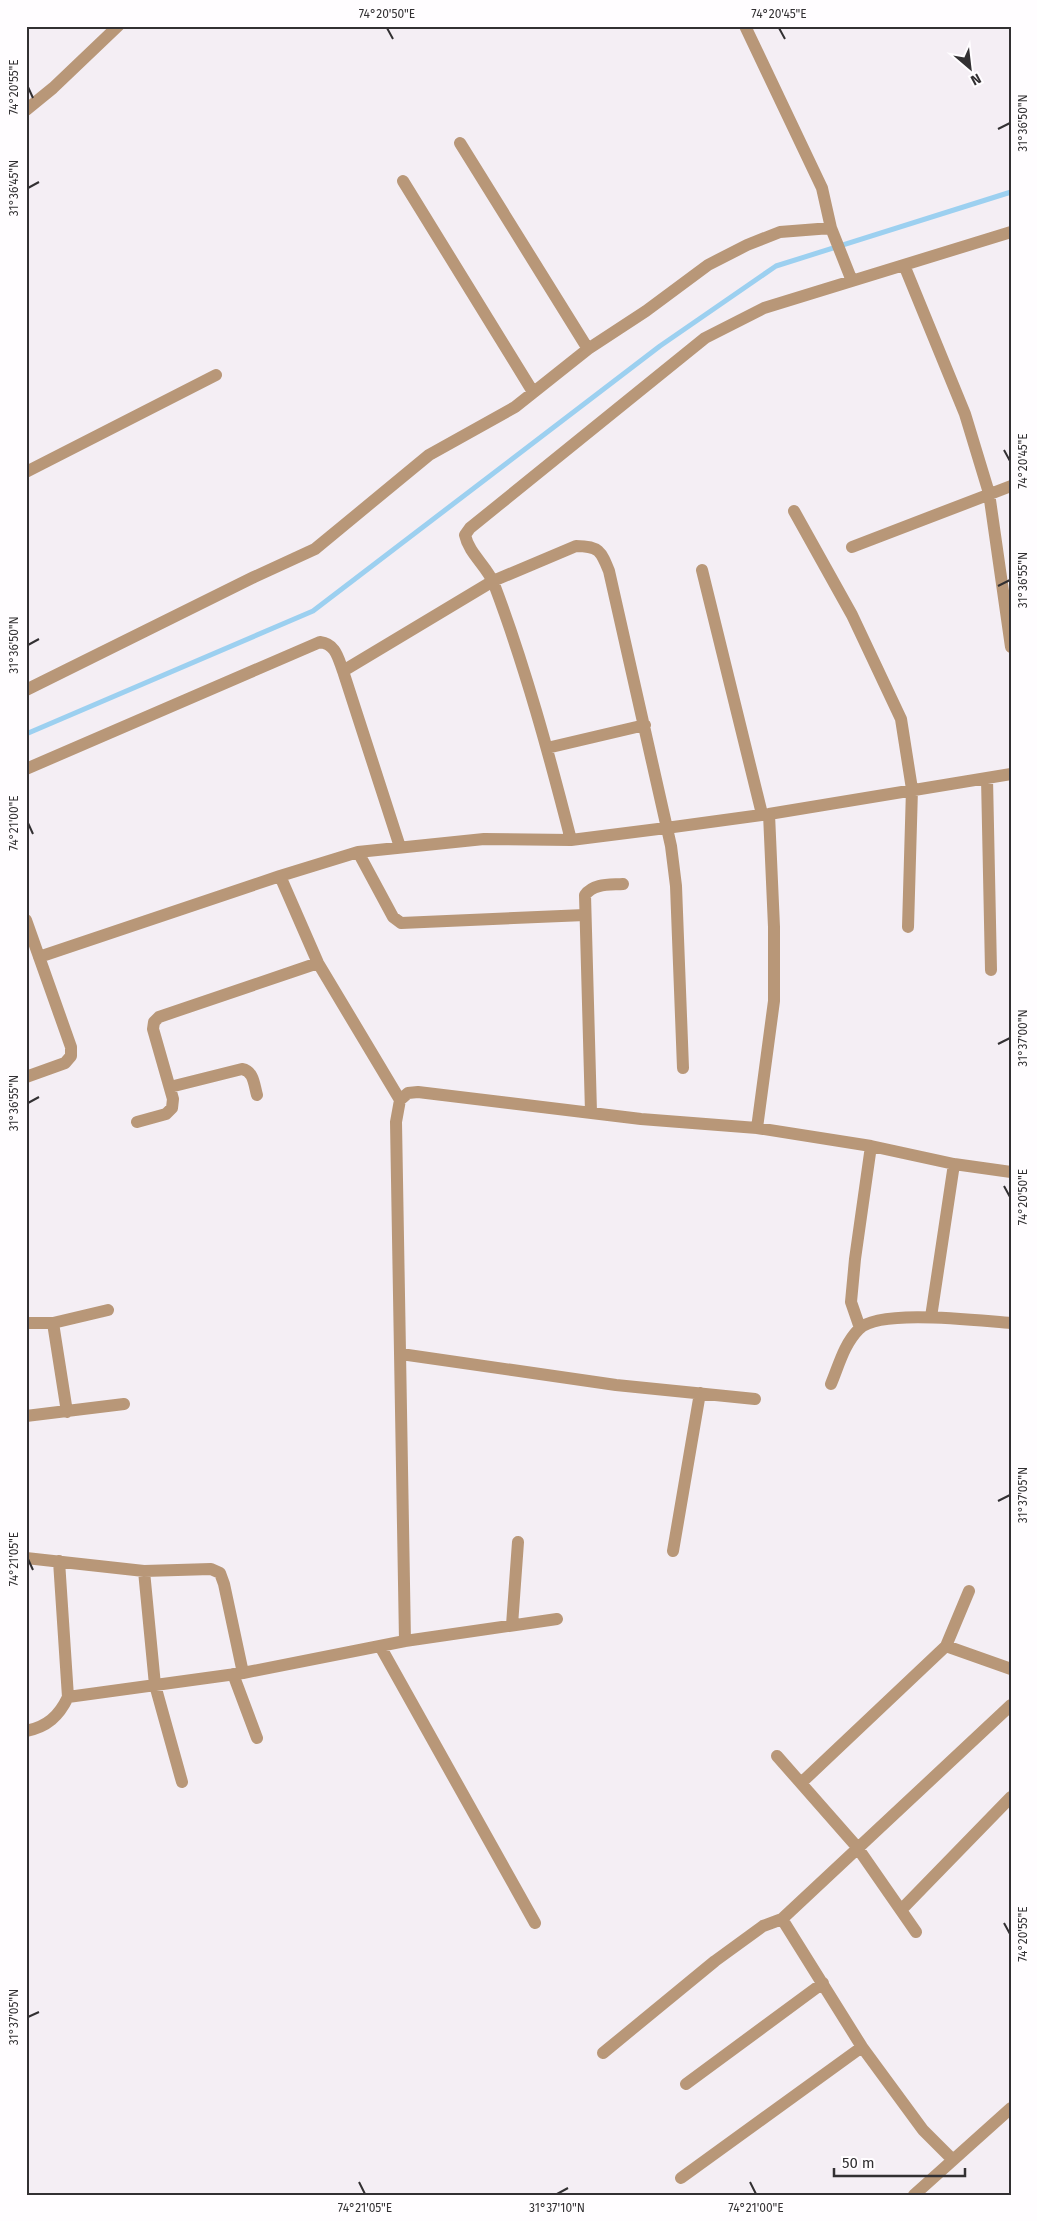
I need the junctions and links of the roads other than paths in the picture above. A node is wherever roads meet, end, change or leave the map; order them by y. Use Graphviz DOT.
graph roads {
  1 [pos="118,26"];
  2 [pos="745,26"];
  3 [pos="26,110"];
  4 [pos="460,143"];
  5 [pos="403,181"];
  6 [pos="831,228"];
  7 [pos="1011,232"];
  8 [pos="904,265"];
  9 [pos="852,281"];
  10 [pos="588,349"];
  11 [pos="216,375"];
  12 [pos="533,392"];
  13 [pos="26,472"];
  14 [pos="1011,486"];
  15 [pos="989,493"];
  16 [pos="794,512"];
  17 [pos="852,548"];
  18 [pos="702,570"];
  19 [pos="493,581"];
  20 [pos="1011,646"];
  21 [pos="343,671"];
  22 [pos="26,690"];
  23 [pos="646,725"];
  24 [pos="547,748"];
  25 [pos="26,769"];
  26 [pos="1011,774"];
  27 [pos="987,778"];
  28 [pos="912,789"];
  29 [pos="766,814"];
  30 [pos="666,828"];
  31 [pos="571,840"];
  32 [pos="400,846"];
  33 [pos="358,852"];
  34 [pos="280,876"];
  35 [pos="623,884"];
  36 [pos="585,915"];
  37 [pos="26,920"];
  38 [pos="908,927"];
  39 [pos="39,957"];
  40 [pos="318,963"];
  41 [pos="991,970"];
  42 [pos="683,1068"];
  43 [pos="26,1077"];
  44 [pos="170,1087"];
  45 [pos="257,1095"];
  46 [pos="400,1100"];
  47 [pos="591,1112"];
  48 [pos="137,1122"];
  49 [pos="757,1128"];
  50 [pos="871,1146"];
  51 [pos="954,1164"];
  52 [pos="1011,1172"];
  53 [pos="108,1310"];
  54 [pos="931,1317"];
  55 [pos="26,1323"];
  56 [pos="53,1323"];
  57 [pos="1011,1323"];
  58 [pos="860,1328"];
  59 [pos="401,1354"];
  60 [pos="831,1384"];
  61 [pos="700,1393"];
  62 [pos="755,1399"];
  63 [pos="124,1404"];
  64 [pos="67,1412"];
  65 [pos="26,1416"];
  66 [pos="518,1542"];
  67 [pos="673,1551"];
  68 [pos="26,1558"];
  69 [pos="58,1561"];
  70 [pos="144,1570"];
  71 [pos="969,1591"];
  72 [pos="557,1619"];
  73 [pos="512,1624"];
  74 [pos="405,1641"];
  75 [pos="380,1646"];
  76 [pos="946,1646"];
  77 [pos="1011,1669"];
  78 [pos="238,1673"];
  79 [pos="155,1685"];
  80 [pos="68,1697"];
  81 [pos="1011,1706"];
  82 [pos="26,1731"];
  83 [pos="257,1738"];
  84 [pos="777,1756"];
  85 [pos="182,1782"];
  86 [pos="801,1783"];
  87 [pos="1011,1797"];
  88 [pos="857,1847"];
  89 [pos="901,1910"];
  90 [pos="782,1919"];
  91 [pos="535,1923"];
  92 [pos="916,1932"];
  93 [pos="823,1983"];
  94 [pos="862,2047"];
  95 [pos="603,2053"];
  96 [pos="686,2084"];
  97 [pos="1011,2108"];
  98 [pos="952,2159"];
  99 [pos="681,2178"];
  100 [pos="914,2195"];
  1 -- 3 [label="street"];
  2 -- 6 [label="street"];
  4 -- 10 [label="street"];
  5 -- 12 [label="street"];
  6 -- 9 [label="street"];
  6 -- 10 [label="street"];
  7 -- 8 [label="street"];
  8 -- 9 [label="street"];
  8 -- 15 [label="street"];
  9 -- 19 [label="street"];
  10 -- 12 [label="street"];
  11 -- 13 [label="street"];
  12 -- 22 [label="street"];
  14 -- 15 [label="street"];
  15 -- 17 [label="street"];
  15 -- 20 [label="street"];
  16 -- 28 [label="street"];
  18 -- 29 [label="street"];
  19 -- 21 [label="street"];
  19 -- 23 [label="street"];
  19 -- 24 [label="street"];
  21 -- 25 [label="street"];
  21 -- 32 [label="street"];
  23 -- 24 [label="street"];
  23 -- 30 [label="street"];
  24 -- 31 [label="street"];
  26 -- 27 [label="street"];
  27 -- 28 [label="street"];
  27 -- 41 [label="street"];
  28 -- 29 [label="street"];
  28 -- 38 [label="street"];
  29 -- 30 [label="street"];
  29 -- 49 [label="street"];
  30 -- 31 [label="street"];
  30 -- 42 [label="street"];
  31 -- 32 [label="street"];
  32 -- 33 [label="street"];
  33 -- 34 [label="street"];
  33 -- 36 [label="street"];
  34 -- 39 [label="street"];
  34 -- 40 [label="street"];
  35 -- 36 [label="street"];
  36 -- 47 [label="street"];
  37 -- 39 [label="street"];
  39 -- 43 [label="street"];
  40 -- 44 [label="street"];
  40 -- 46 [label="street"];
  44 -- 45 [label="street"];
  44 -- 48 [label="street"];
  46 -- 47 [label="street"];
  46 -- 59 [label="street"];
  47 -- 49 [label="street"];
  49 -- 50 [label="street"];
  50 -- 51 [label="street"];
  50 -- 58 [label="street"];
  51 -- 52 [label="street"];
  51 -- 54 [label="street"];
  53 -- 56 [label="street"];
  54 -- 57 [label="street"];
  54 -- 58 [label="street"];
  55 -- 56 [label="street"];
  56 -- 64 [label="street"];
  58 -- 60 [label="street"];
  59 -- 61 [label="street"];
  59 -- 74 [label="street"];
  61 -- 62 [label="street"];
  61 -- 67 [label="street"];
  63 -- 64 [label="street"];
  64 -- 65 [label="street"];
  66 -- 73 [label="street"];
  68 -- 69 [label="street"];
  69 -- 70 [label="street"];
  69 -- 80 [label="street"];
  70 -- 78 [label="street"];
  70 -- 79 [label="street"];
  71 -- 76 [label="street"];
  72 -- 73 [label="street"];
  73 -- 74 [label="street"];
  74 -- 75 [label="street"];
  75 -- 78 [label="street"];
  75 -- 91 [label="street"];
  76 -- 77 [label="street"];
  76 -- 86 [label="street"];
  78 -- 79 [label="street"];
  78 -- 83 [label="street"];
  79 -- 80 [label="street"];
  79 -- 85 [label="street"];
  80 -- 82 [label="street"];
  81 -- 88 [label="street"];
  84 -- 86 [label="street"];
  86 -- 88 [label="street"];
  87 -- 89 [label="street"];
  88 -- 89 [label="street"];
  88 -- 90 [label="street"];
  89 -- 92 [label="street"];
  90 -- 93 [label="street"];
  90 -- 95 [label="street"];
  93 -- 94 [label="street"];
  93 -- 96 [label="street"];
  94 -- 98 [label="street"];
  94 -- 99 [label="street"];
  97 -- 98 [label="street"];
  98 -- 100 [label="street"];
}
